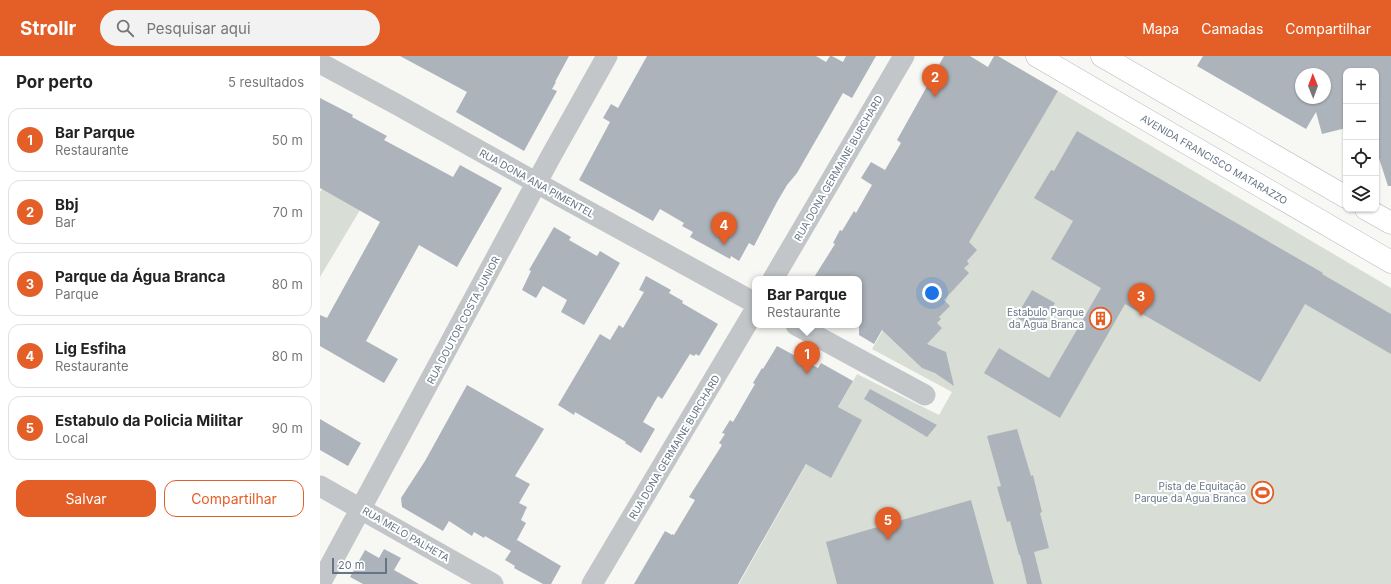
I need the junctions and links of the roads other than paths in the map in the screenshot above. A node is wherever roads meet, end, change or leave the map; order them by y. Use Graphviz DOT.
graph roads {
  1 [pos="607,56"];
  2 [pos="904,56"];
  3 [pos="1037,56"];
  4 [pos="1102,56"];
  5 [pos="320,63"];
  6 [pos="537,184"];
  7 [pos="1343,195"];
  8 [pos="1371,212"];
  9 [pos="1391,223"];
  10 [pos="1391,262"];
  11 [pos="775,276"];
  12 [pos="752,301"];
  13 [pos="752,315"];
  14 [pos="802,328"];
  15 [pos="925,395"];
  16 [pos="320,486"];
  17 [pos="361,508"];
  18 [pos="320,584"];
  19 [pos="493,584"];
  20 [pos="592,584"];
  1 -- 6 [label="street, RUA DOUTOR COSTA JUNIOR"];
  2 -- 11 [label="street, RUA DONA GERMAINE BURCHARD"];
  3 -- 10 [label="main road, AVENIDA FRANCISCO MATARAZZO"];
  4 -- 7 [label="main road"];
  5 -- 6 [label="street, RUA DONA ANA PIMENTEL"];
  6 -- 12 [label="street, RUA DONA ANA PIMENTEL"];
  6 -- 17 [label="street, RUA DOUTOR COSTA JUNIOR"];
  8 -- 9 [label="main road"];
  13 -- 20 [label="street, RUA DONA GERMAINE BURCHARD"];
  14 -- 15 [label="street"];
  16 -- 17 [label="street, RUA MELO PALHETA"];
  17 -- 18 [label="street, RUA DOUTOR COSTA JUNIOR"];
  17 -- 19 [label="street, RUA MELO PALHETA"];
}
